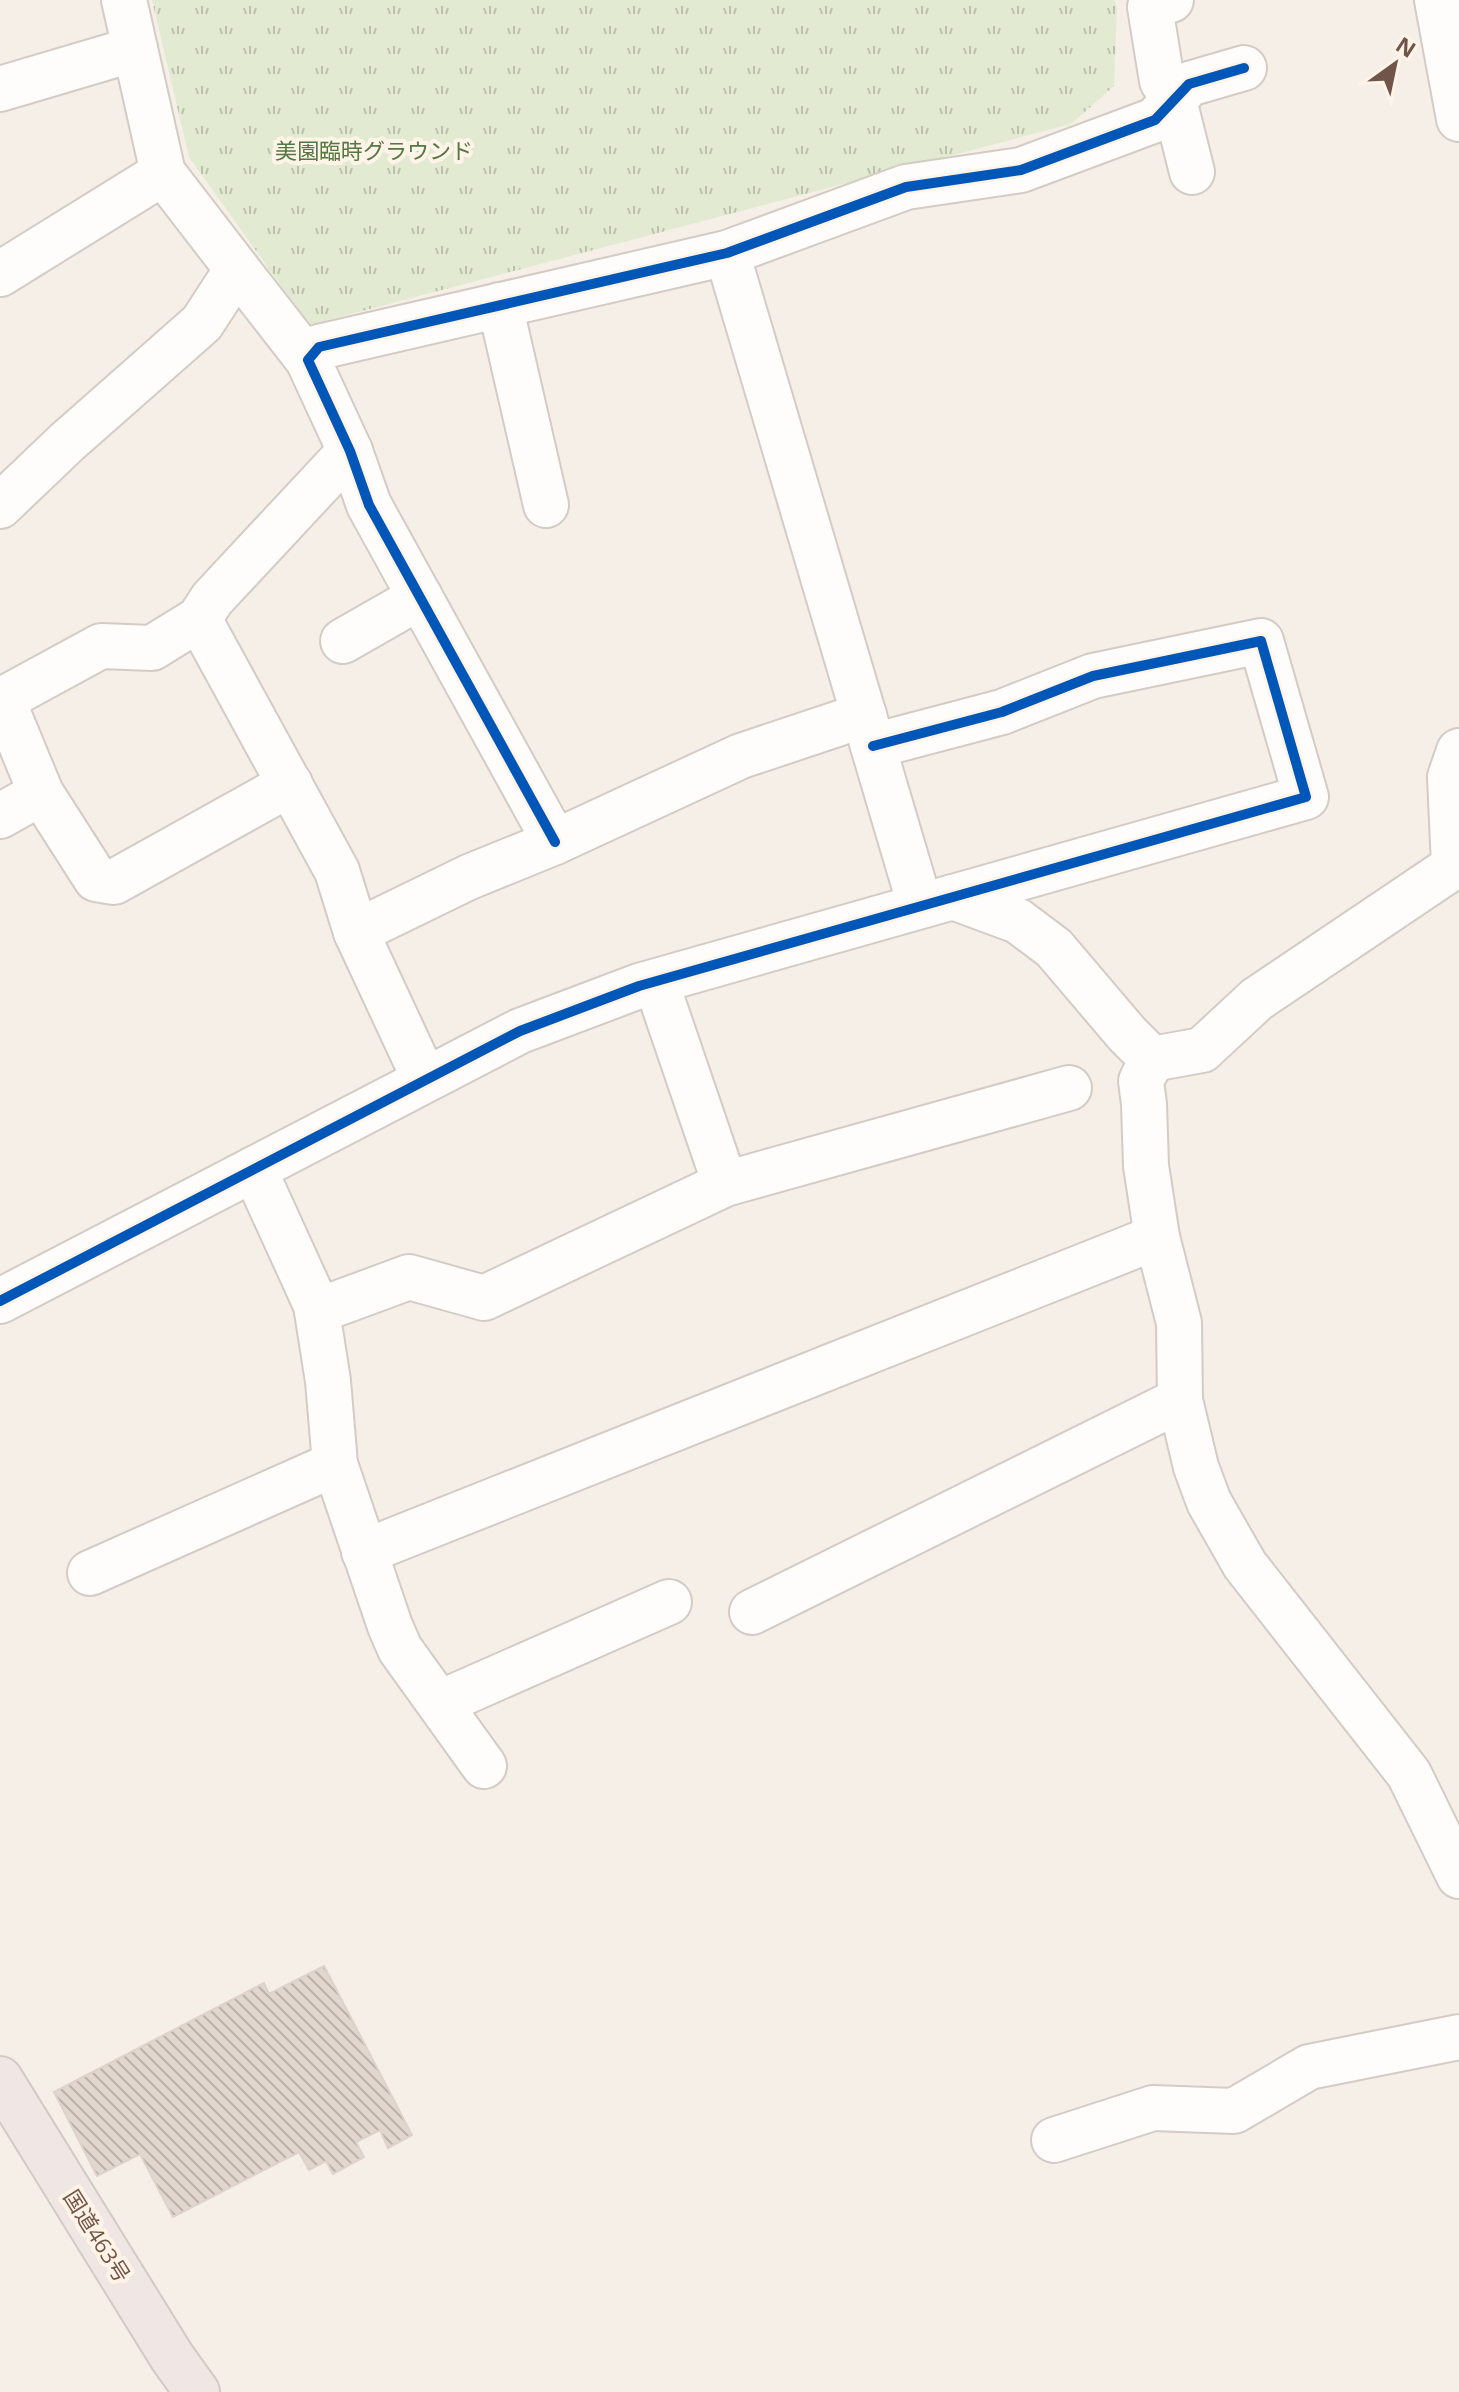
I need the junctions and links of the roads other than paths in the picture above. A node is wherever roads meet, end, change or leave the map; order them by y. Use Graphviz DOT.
graph roads {
  1 [pos="124,0"];
  2 [pos="1171,0"];
  3 [pos="1437,0"];
  4 [pos="135,49"];
  5 [pos="1244,68"];
  6 [pos="0,89"];
  7 [pos="1174,100"];
  8 [pos="1459,119"];
  9 [pos="1192,172"];
  10 [pos="163,173"];
  11 [pos="727,253"];
  12 [pos="237,269"];
  13 [pos="0,274"];
  14 [pos="500,305"];
  15 [pos="308,360"];
  16 [pos="350,451"];
  17 [pos="546,505"];
  18 [pos="0,506"];
  19 [pos="420,597"];
  20 [pos="199,619"];
  21 [pos="343,641"];
  22 [pos="2,701"];
  23 [pos="869,731"];
  24 [pos="1459,751"];
  25 [pos="290,784"];
  26 [pos="41,793"];
  27 [pos="0,816"];
  28 [pos="555,842"];
  29 [pos="1456,865"];
  30 [pos="937,901"];
  31 [pos="356,932"];
  32 [pos="656,982"];
  33 [pos="1152,1059"];
  34 [pos="425,1080"];
  35 [pos="1069,1088"];
  36 [pos="254,1169"];
  37 [pos="725,1184"];
  38 [pos="1157,1237"];
  39 [pos="0,1301"];
  40 [pos="317,1311"];
  41 [pos="1180,1400"];
  42 [pos="335,1464"];
  43 [pos="364,1552"];
  44 [pos="90,1573"];
  45 [pos="669,1602"];
  46 [pos="752,1612"];
  47 [pos="440,1703"];
  48 [pos="484,1766"];
  49 [pos="1459,1876"];
  50 [pos="1459,2037"];
  51 [pos="0,2079"];
  52 [pos="1054,2140"];
  53 [pos="197,2392"];
  1 -- 4 [label="street"];
  2 -- 7 [label="street"];
  3 -- 8 [label="street"];
  4 -- 6 [label="street"];
  4 -- 10 [label="street"];
  5 -- 7 [label="street"];
  7 -- 9 [label="street"];
  7 -- 11 [label="street"];
  10 -- 12 [label="street"];
  10 -- 13 [label="street"];
  11 -- 14 [label="street"];
  11 -- 23 [label="street"];
  12 -- 15 [label="street"];
  12 -- 18 [label="street"];
  14 -- 15 [label="street"];
  14 -- 17 [label="street"];
  15 -- 16 [label="street"];
  16 -- 19 [label="street"];
  16 -- 20 [label="street"];
  19 -- 21 [label="street"];
  19 -- 28 [label="street"];
  20 -- 22 [label="street"];
  20 -- 25 [label="street"];
  22 -- 26 [label="street"];
  23 -- 28 [label="street"];
  23 -- 30 [label="street"];
  23 -- 30 [label="street"];
  24 -- 29 [label="street"];
  25 -- 26 [label="street"];
  25 -- 31 [label="street"];
  26 -- 27 [label="street"];
  28 -- 31 [label="street"];
  29 -- 33 [label="street"];
  30 -- 32 [label="street"];
  30 -- 33 [label="street"];
  31 -- 34 [label="street"];
  32 -- 34 [label="street"];
  32 -- 37 [label="street"];
  33 -- 38 [label="street"];
  34 -- 36 [label="street"];
  35 -- 37 [label="street"];
  36 -- 39 [label="street"];
  36 -- 40 [label="street"];
  37 -- 40 [label="street"];
  38 -- 41 [label="street"];
  38 -- 43 [label="street"];
  40 -- 42 [label="street"];
  41 -- 46 [label="street"];
  41 -- 49 [label="street"];
  42 -- 43 [label="street"];
  42 -- 44 [label="street"];
  43 -- 47 [label="street"];
  45 -- 47 [label="street"];
  47 -- 48 [label="street"];
  50 -- 52 [label="street"];
  51 -- 53 [label="highway, 国道463号"];
}
